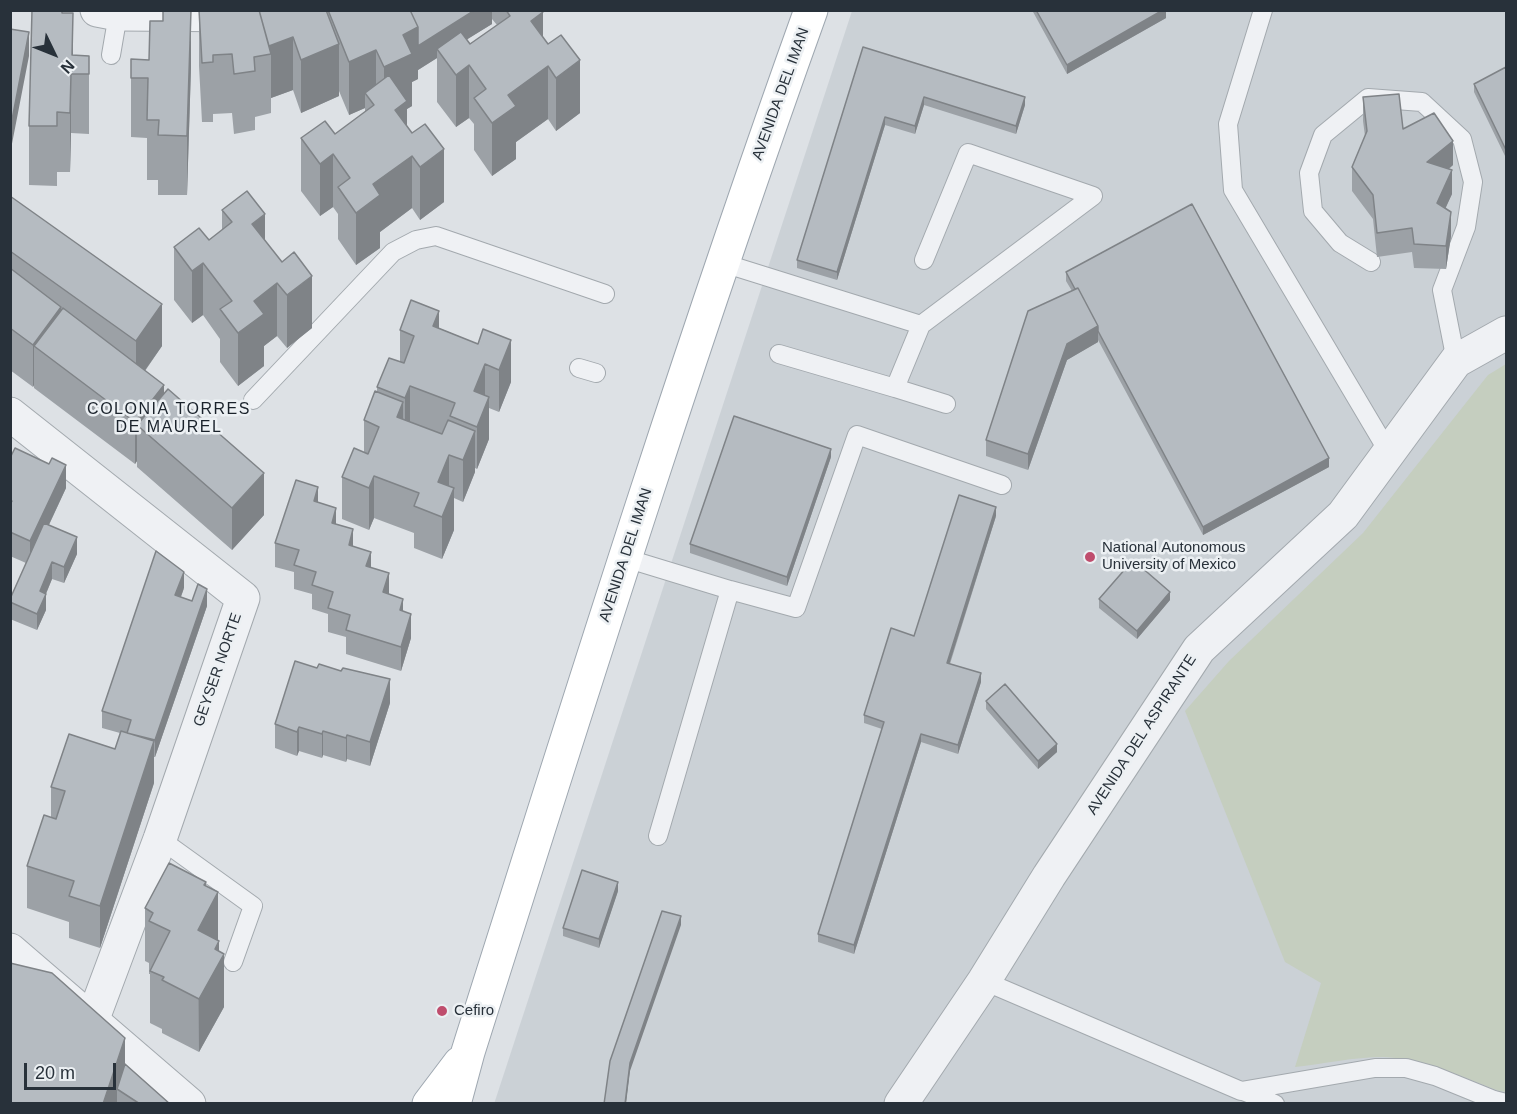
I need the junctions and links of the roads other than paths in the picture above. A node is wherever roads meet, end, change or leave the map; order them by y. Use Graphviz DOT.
graph roads {
  1 [pos="268,10"];
  2 [pos="810,10"];
  3 [pos="1263,10"];
  4 [pos="108,12"];
  5 [pos="111,55"];
  6 [pos="924,260"];
  7 [pos="1371,262"];
  8 [pos="723,263"];
  9 [pos="605,294"];
  10 [pos="921,325"];
  11 [pos="1506,333"];
  12 [pos="779,354"];
  13 [pos="1456,361"];
  14 [pos="895,388"];
  15 [pos="254,400"];
  16 [pos="946,404"];
  17 [pos="10,414"];
  18 [pos="1389,453"];
  19 [pos="1002,485"];
  20 [pos="625,558"];
  21 [pos="730,590"];
  22 [pos="658,836"];
  23 [pos="160,839"];
  24 [pos="10,950"];
  25 [pos="233,962"];
  26 [pos="984,981"];
  27 [pos="92,1021"];
  28 [pos="468,1052"];
  29 [pos="1241,1091"];
  30 [pos="1506,1103"];
  31 [pos="189,1104"];
  32 [pos="429,1104"];
  33 [pos="454,1104"];
  34 [pos="901,1104"];
  35 [pos="1275,1104"];
  1 -- 4 [label="street"];
  2 -- 8 [label="main road, AVENIDA DEL IMAN"];
  3 -- 18 [label="lane"];
  4 -- 5 [label="lane"];
  6 -- 10 [label="lane"];
  7 -- 13 [label="lane"];
  8 -- 10 [label="lane"];
  8 -- 20 [label="main road, AVENIDA DEL IMAN"];
  9 -- 15 [label="lane"];
  10 -- 14 [label="lane"];
  11 -- 13 [label="street, AVENIDA DEL ASPIRANTE"];
  12 -- 14 [label="lane"];
  13 -- 18 [label="street, AVENIDA DEL ASPIRANTE"];
  14 -- 16 [label="lane"];
  17 -- 23 [label="street, GEYSER NORTE"];
  18 -- 26 [label="street, AVENIDA DEL ASPIRANTE"];
  19 -- 21 [label="lane"];
  20 -- 21 [label="lane"];
  20 -- 28 [label="main road, AVENIDA DEL IMAN"];
  21 -- 22 [label="lane"];
  23 -- 25 [label="lane"];
  23 -- 27 [label="street, GEYSER NORTE"];
  24 -- 27 [label="street"];
  26 -- 29 [label="lane"];
  26 -- 34 [label="street, AVENIDA DEL ASPIRANTE"];
  27 -- 31 [label="street"];
  28 -- 32 [label="main road"];
  28 -- 33 [label="main road, AVENIDA DEL IMAN"];
  29 -- 30 [label="lane"];
  29 -- 35 [label="lane"];
}
